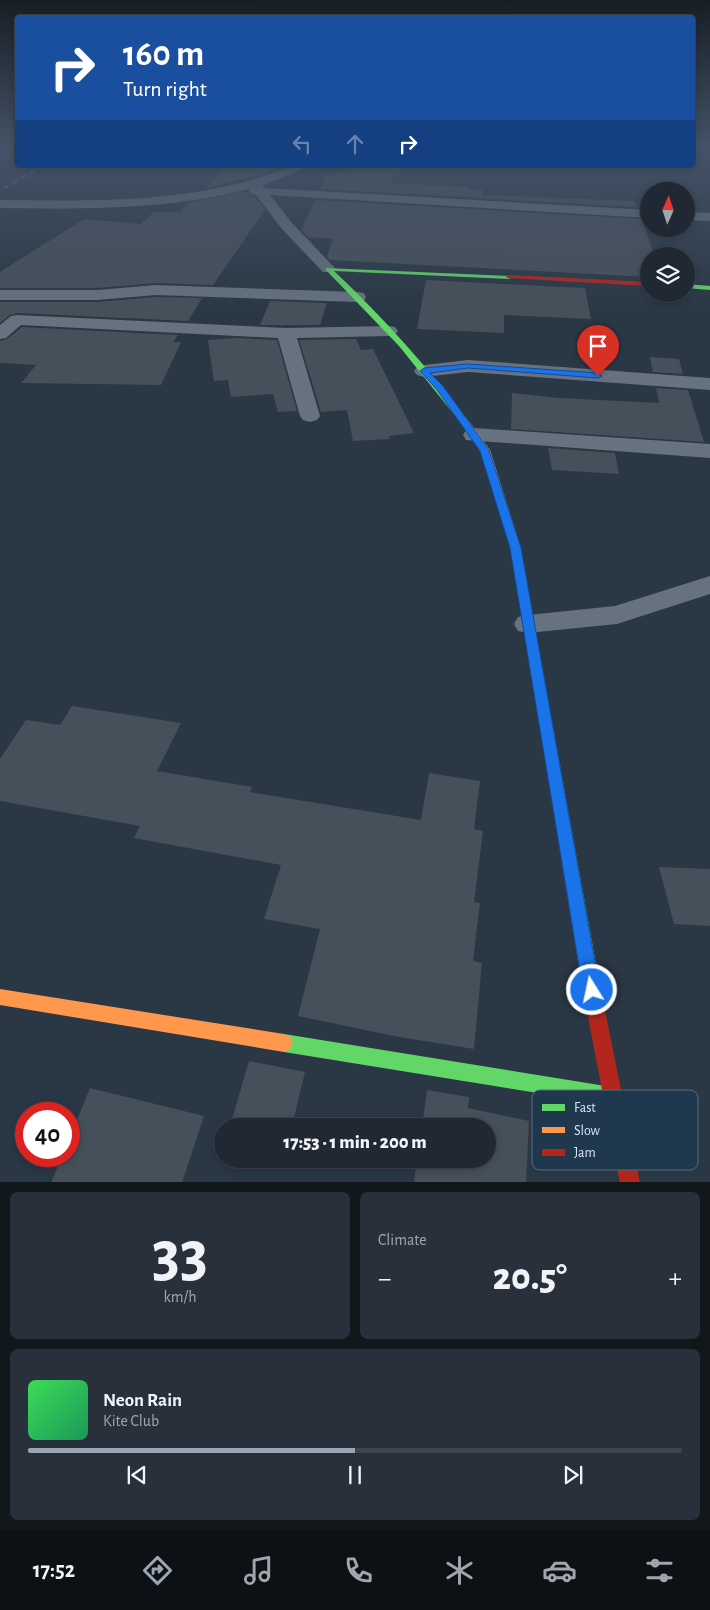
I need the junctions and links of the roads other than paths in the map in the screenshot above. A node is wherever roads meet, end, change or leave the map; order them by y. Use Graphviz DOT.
graph roads {
  1 [pos="154,202"];
  2 [pos="269,202"];
  3 [pos="449,202"];
  4 [pos="0,204"];
  5 [pos="640,213"];
  6 [pos="695,216"];
  7 [pos="710,217"];
  8 [pos="328,269"];
  9 [pos="640,284"];
  10 [pos="695,287"];
  11 [pos="710,288"];
  12 [pos="156,290"];
  13 [pos="0,295"];
  14 [pos="358,297"];
  15 [pos="120,325"];
  16 [pos="389,331"];
  17 [pos="0,334"];
  18 [pos="286,334"];
  19 [pos="424,371"];
  20 [pos="710,384"];
  21 [pos="310,416"];
  22 [pos="474,435"];
  23 [pos="710,451"];
  24 [pos="710,585"];
  25 [pos="528,624"];
  26 [pos="0,997"];
  27 [pos="575,1090"];
  28 [pos="611,1090"];
  1 -- 4 [label="street"];
  2 -- 8 [label="street"];
  3 -- 5 [label="street"];
  6 -- 7 [label="street"];
  8 -- 9 [label="street"];
  8 -- 14 [label="street"];
  10 -- 11 [label="street"];
  12 -- 13 [label="street"];
  12 -- 14 [label="street"];
  12 -- 15 [label="street"];
  14 -- 16 [label="street"];
  15 -- 17 [label="street"];
  15 -- 18 [label="street"];
  16 -- 18 [label="street"];
  16 -- 19 [label="street"];
  18 -- 21 [label="street"];
  19 -- 20 [label="street"];
  19 -- 22 [label="street"];
  22 -- 23 [label="street"];
  22 -- 25 [label="street"];
  24 -- 25 [label="street"];
  25 -- 28 [label="street"];
  26 -- 27 [label="street"];
}
